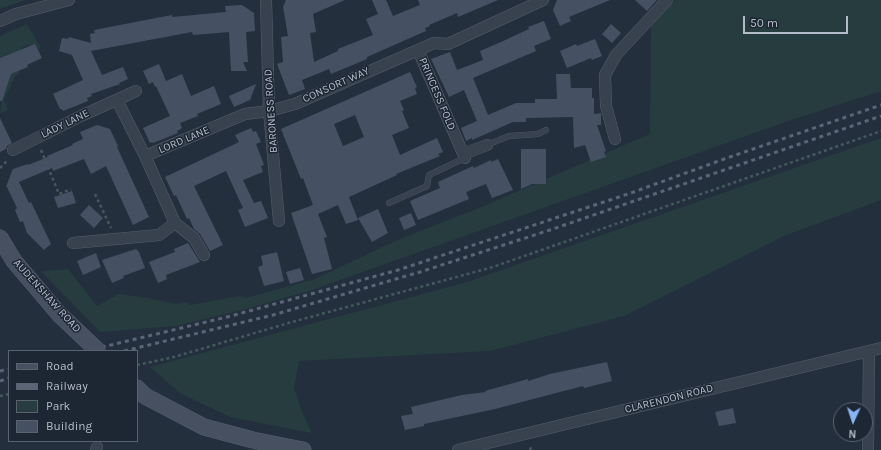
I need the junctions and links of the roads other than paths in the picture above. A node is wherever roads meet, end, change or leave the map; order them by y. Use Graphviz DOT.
graph roads {
  1 [pos="69,0"];
  2 [pos="266,0"];
  3 [pos="542,0"];
  4 [pos="667,0"];
  5 [pos="0,20"];
  6 [pos="418,50"];
  7 [pos="402,56"];
  8 [pos="136,91"];
  9 [pos="117,100"];
  10 [pos="269,111"];
  11 [pos="546,130"];
  12 [pos="615,139"];
  13 [pos="486,145"];
  14 [pos="13,150"];
  15 [pos="145,156"];
  16 [pos="464,156"];
  17 [pos="389,203"];
  18 [pos="279,221"];
  19 [pos="174,223"];
  20 [pos="0,238"];
  21 [pos="73,243"];
  22 [pos="204,255"];
  23 [pos="881,348"];
  24 [pos="97,350"];
  25 [pos="869,351"];
  26 [pos="141,392"];
  27 [pos="303,450"];
  28 [pos="458,450"];
  29 [pos="868,450"];
  1 -- 5 [label="street"];
  2 -- 10 [label="street, BARONESS ROAD"];
  3 -- 6 [label="street"];
  4 -- 12 [label="street"];
  6 -- 7 [label="street, PRINCESS FOLD"];
  6 -- 16 [label="street, PRINCESS FOLD"];
  7 -- 10 [label="street, CONSORT WAY"];
  8 -- 9 [label="street, LADY LANE"];
  9 -- 14 [label="street, LADY LANE"];
  9 -- 15 [label="street"];
  10 -- 15 [label="street, LORD LANE"];
  10 -- 18 [label="street, BARONESS ROAD"];
  11 -- 13 [label="lane"];
  13 -- 16 [label="street"];
  15 -- 19 [label="street, LORD LANE"];
  16 -- 17 [label="lane"];
  19 -- 21 [label="street"];
  19 -- 22 [label="street, LORD LANE"];
  20 -- 24 [label="main road, AUDENSHAW ROAD, bridge"];
  23 -- 25 [label="street, CLARENDON ROAD"];
  25 -- 28 [label="street, CLARENDON ROAD"];
  25 -- 29 [label="street"];
  26 -- 27 [label="main road"];
}
